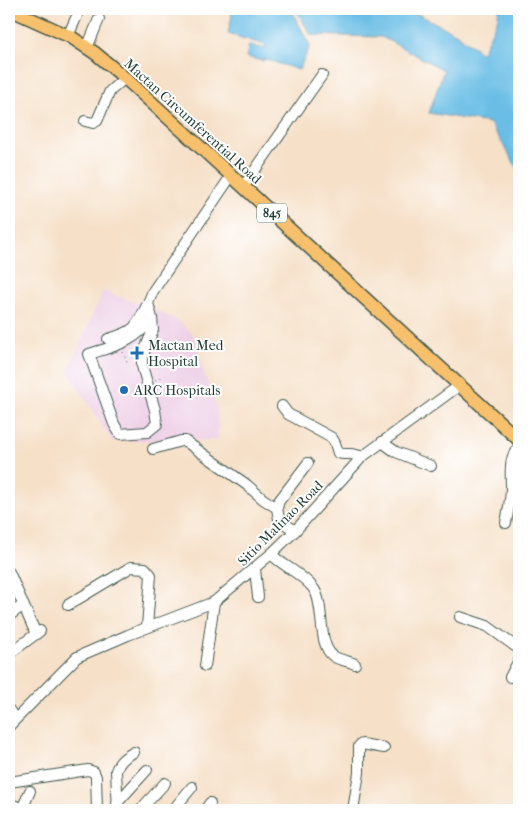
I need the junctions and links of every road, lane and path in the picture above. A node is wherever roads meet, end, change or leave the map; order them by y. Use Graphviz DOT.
graph roads {
  1 [pos="9,9"];
  2 [pos="80,9"];
  3 [pos="99,19"];
  4 [pos="68,36"];
  5 [pos="87,48"];
  6 [pos="322,75"];
  7 [pos="125,78"];
  8 [pos="85,121"];
  9 [pos="231,176"];
  10 [pos="243,187"];
  11 [pos="148,303"];
  12 [pos="152,318"];
  13 [pos="108,339"];
  14 [pos="122,348"];
  15 [pos="128,365"];
  16 [pos="163,376"];
  17 [pos="158,379"];
  18 [pos="460,385"];
  19 [pos="282,406"];
  20 [pos="519,440"];
  21 [pos="382,442"];
  22 [pos="519,446"];
  23 [pos="153,449"];
  24 [pos="362,457"];
  25 [pos="308,462"];
  26 [pos="431,466"];
  27 [pos="277,508"];
  28 [pos="506,523"];
  29 [pos="295,531"];
  30 [pos="271,554"];
  31 [pos="255,569"];
  32 [pos="10,576"];
  33 [pos="258,597"];
  34 [pos="214,602"];
  35 [pos="23,605"];
  36 [pos="68,605"];
  37 [pos="9,616"];
  38 [pos="460,617"];
  39 [pos="147,628"];
  40 [pos="519,649"];
  41 [pos="9,654"];
  42 [pos="519,660"];
  43 [pos="355,664"];
  44 [pos="205,666"];
  45 [pos="510,677"];
  46 [pos="9,710"];
  47 [pos="12,722"];
  48 [pos="384,748"];
  49 [pos="134,752"];
  50 [pos="147,770"];
  51 [pos="9,782"];
  52 [pos="165,783"];
  53 [pos="192,787"];
  54 [pos="30,792"];
  55 [pos="9,803"];
  56 [pos="118,807"];
  57 [pos="23,809"];
  58 [pos="98,810"];
  59 [pos="140,810"];
  60 [pos="174,810"];
  61 [pos="353,810"];
  1 -- 4 [label="main road, Mactan Circumferential Road / 845"];
  2 -- 4 [label="street"];
  3 -- 5 [label="street"];
  4 -- 5 [label="main road, Mactan Circumferential Road / 845"];
  5 -- 7 [label="main road, Mactan Circumferential Road / 845"];
  6 -- 10 [label="street"];
  7 -- 8 [label="street"];
  7 -- 9 [label="main road, Mactan Circumferential Road / 845"];
  9 -- 10 [label="main road, Mactan Circumferential Road / 845"];
  9 -- 11 [label="street"];
  10 -- 18 [label="main road, Mactan Circumferential Road / 845"];
  11 -- 12 [label="street"];
  11 -- 13 [label="street"];
  12 -- 12 [label="street"];
  14 -- 15 [label="path"];
  16 -- 17 [label="path"];
  18 -- 20 [label="main road, Mactan Circumferential Road / 845"];
  18 -- 21 [label="street, Sitio Malinao Road"];
  19 -- 24 [label="street"];
  21 -- 24 [label="street, Sitio Malinao Road"];
  21 -- 26 [label="street"];
  22 -- 28 [label="street"];
  23 -- 27 [label="street"];
  24 -- 29 [label="street, Sitio Malinao Road"];
  25 -- 27 [label="street"];
  27 -- 29 [label="street"];
  29 -- 30 [label="street, Sitio Malinao Road"];
  30 -- 31 [label="street, Sitio Malinao Road"];
  30 -- 43 [label="street"];
  31 -- 33 [label="street"];
  31 -- 34 [label="street, Sitio Malinao Road"];
  32 -- 35 [label="street"];
  34 -- 39 [label="street, Sitio Malinao Road"];
  34 -- 44 [label="street"];
  35 -- 37 [label="street"];
  35 -- 41 [label="street"];
  36 -- 39 [label="street"];
  38 -- 40 [label="street"];
  39 -- 47 [label="street, Sitio Malinao Road"];
  42 -- 45 [label="street"];
  46 -- 47 [label="street"];
  48 -- 61 [label="street"];
  49 -- 56 [label="street"];
  50 -- 56 [label="street"];
  51 -- 58 [label="street"];
  52 -- 59 [label="street"];
  53 -- 60 [label="street"];
  54 -- 57 [label="street"];
  55 -- 57 [label="street"];
}
